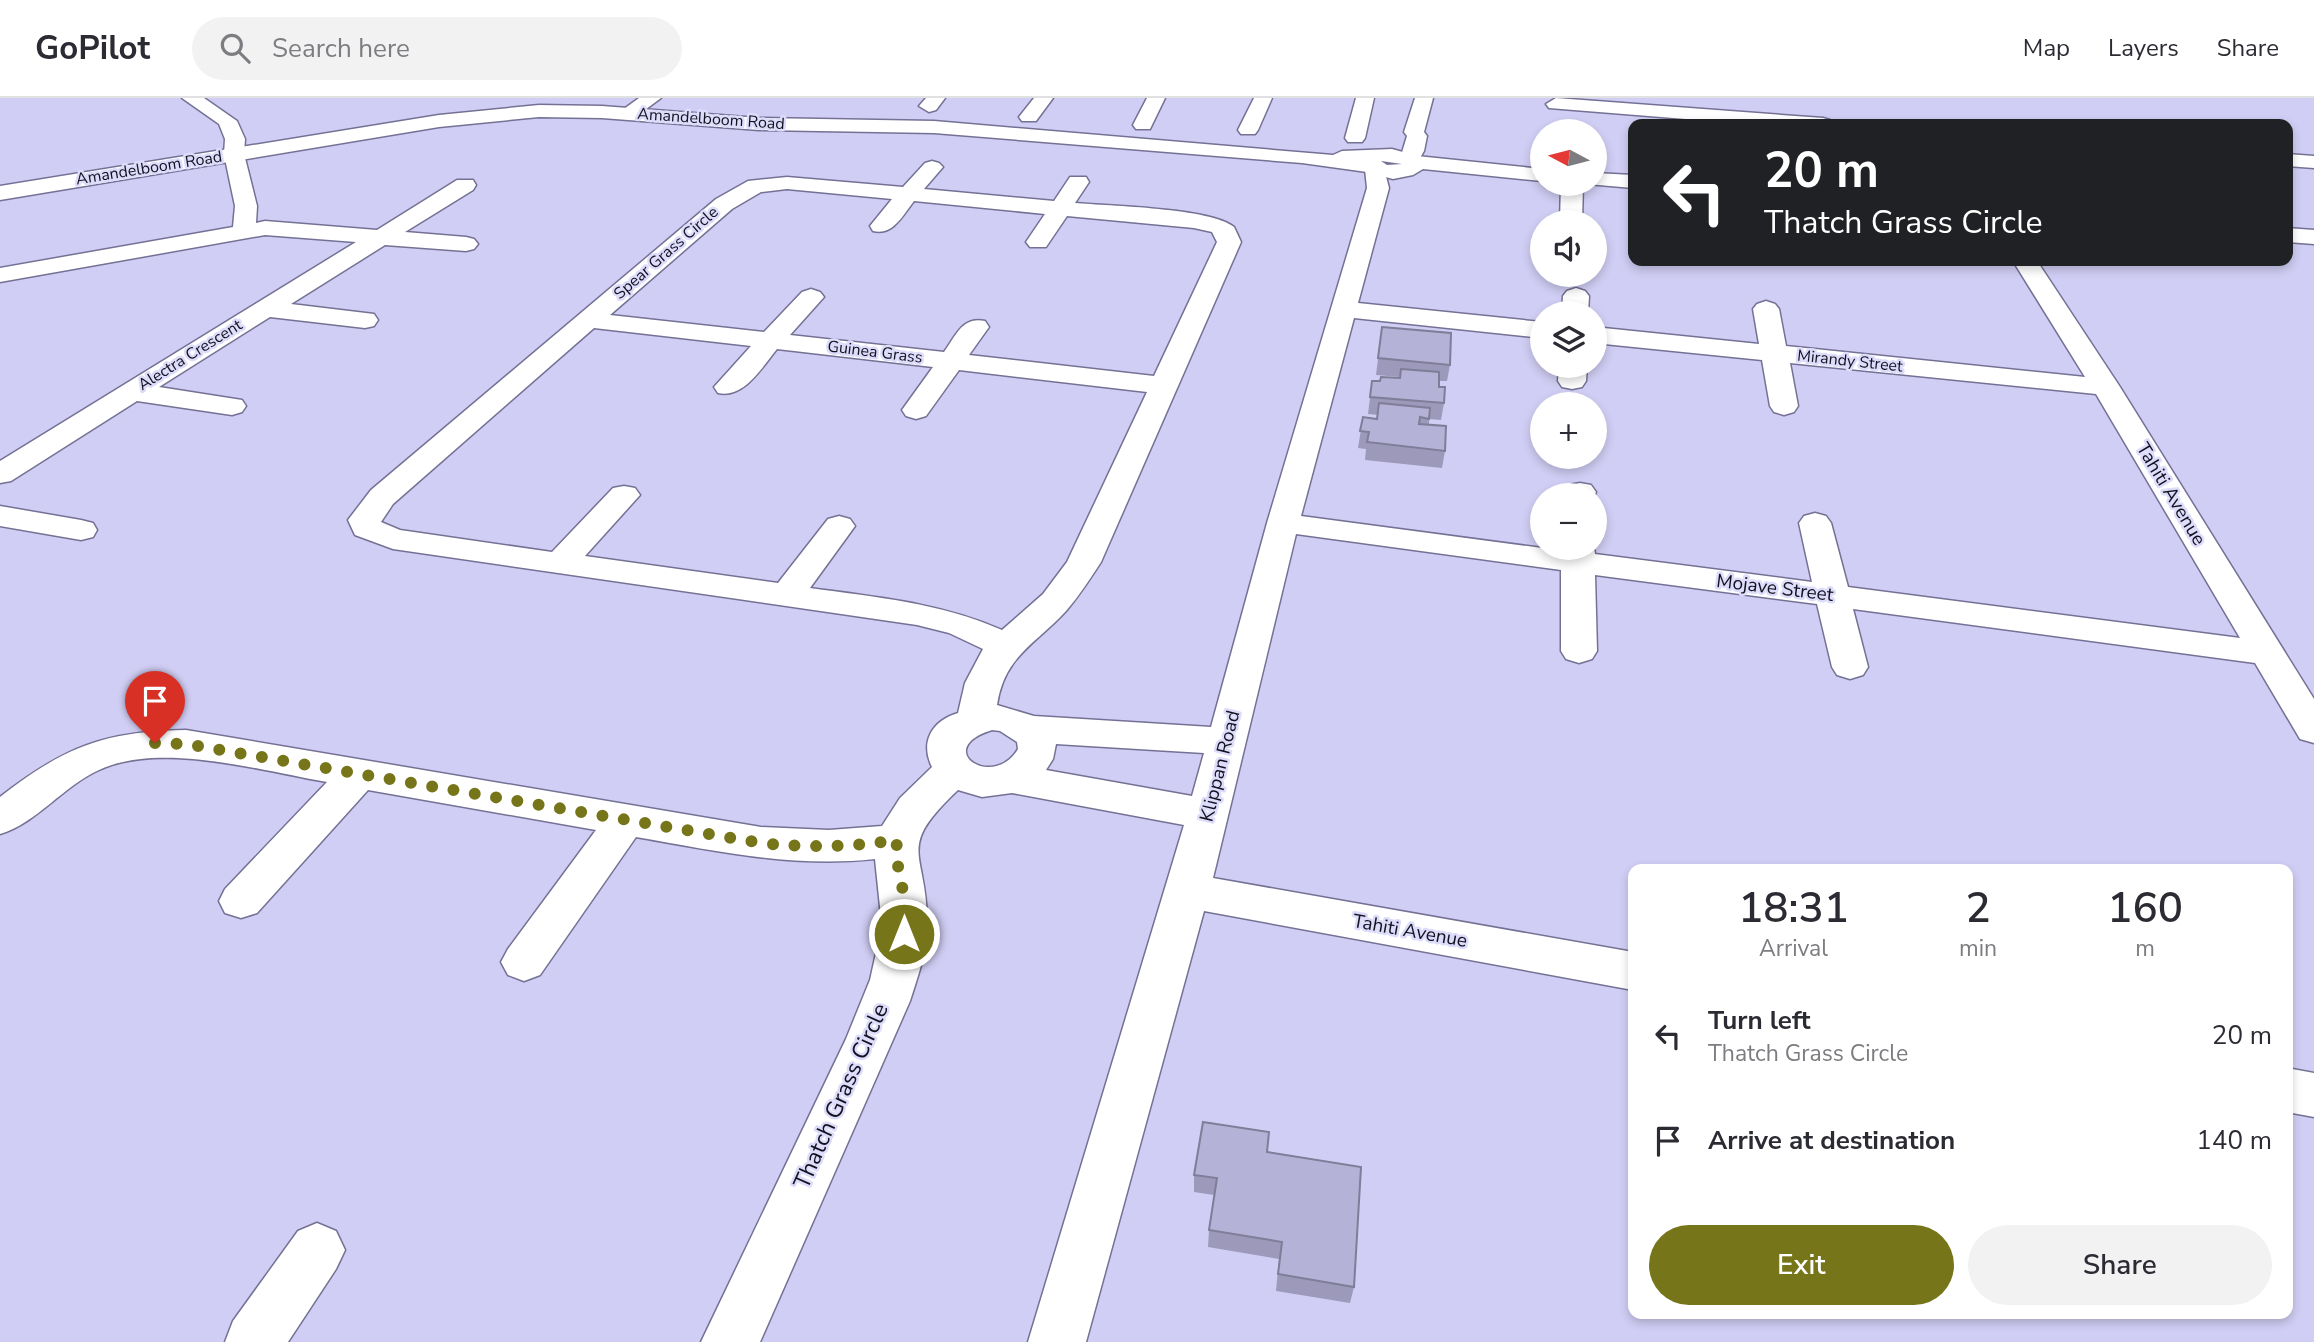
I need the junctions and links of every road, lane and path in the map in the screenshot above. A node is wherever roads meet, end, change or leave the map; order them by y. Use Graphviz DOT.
graph roads {
  1 [pos="191,98"];
  2 [pos="652,98"];
  3 [pos="1044,98"];
  4 [pos="1156,98"];
  5 [pos="1263,98"];
  6 [pos="1365,98"];
  7 [pos="1424,98"];
  8 [pos="1556,106"];
  9 [pos="627,114"];
  10 [pos="1029,117"];
  11 [pos="1705,119"];
  12 [pos="1143,125"];
  13 [pos="1248,130"];
  14 [pos="1355,138"];
  15 [pos="234,154"];
  16 [pos="1391,166"];
  17 [pos="932,167"];
  18 [pos="1530,174"];
  19 [pos="1607,180"];
  20 [pos="1078,182"];
  21 [pos="1628,182"];
  22 [pos="465,186"];
  23 [pos="0,192"];
  24 [pos="908,194"];
  25 [pos="1059,209"];
  26 [pos="881,226"];
  27 [pos="244,230"];
  28 [pos="2293,235"];
  29 [pos="380,236"];
  30 [pos="2314,237"];
  31 [pos="1038,242"];
  32 [pos="466,244"];
  33 [pos="2028,266"];
  34 [pos="0,275"];
  35 [pos="811,297"];
  36 [pos="265,309"];
  37 [pos="1343,309"];
  38 [pos="1766,309"];
  39 [pos="365,320"];
  40 [pos="589,320"];
  41 [pos="976,327"];
  42 [pos="1530,329"];
  43 [pos="1607,336"];
  44 [pos="773,340"];
  45 [pos="1776,354"];
  46 [pos="950,361"];
  47 [pos="1161,385"];
  48 [pos="728,387"];
  49 [pos="2106,387"];
  50 [pos="131,392"];
  51 [pos="232,406"];
  52 [pos="1784,406"];
  53 [pos="916,410"];
  54 [pos="0,474"];
  55 [pos="624,495"];
  56 [pos="0,516"];
  57 [pos="1283,523"];
  58 [pos="1815,523"];
  59 [pos="839,526"];
  60 [pos="81,530"];
  61 [pos="1530,550"];
  62 [pos="1578,560"];
  63 [pos="1607,560"];
  64 [pos="560,563"];
  65 [pos="1834,595"];
  66 [pos="786,596"];
  67 [pos="1005,645"];
  68 [pos="1579,651"];
  69 [pos="2267,653"];
  70 [pos="1850,667"];
  71 [pos="976,720"];
  72 [pos="1029,729"];
  73 [pos="2314,730"];
  74 [pos="1226,741"];
  75 [pos="953,771"];
  76 [pos="359,774"];
  77 [pos="1010,778"];
  78 [pos="1209,814"];
  79 [pos="0,819"];
  80 [pos="626,820"];
  81 [pos="897,840"];
  82 [pos="1188,891"];
  83 [pos="241,901"];
  84 [pos="524,962"];
  85 [pos="1628,970"];
  86 [pos="2293,1091"];
  87 [pos="2314,1095"];
  88 [pos="317,1250"];
  89 [pos="254,1342"];
  90 [pos="730,1342"];
  91 [pos="1057,1342"];
  1 -- 15 [label="street"];
  2 -- 9 [label="street"];
  3 -- 10 [label="street"];
  4 -- 12 [label="street"];
  5 -- 13 [label="street"];
  6 -- 14 [label="street"];
  7 -- 16 [label="street, Klippan Road"];
  8 -- 11 [label="street"];
  9 -- 15 [label="street, Amandelboom Road"];
  9 -- 16 [label="street, Amandelboom Road"];
  15 -- 23 [label="street, Amandelboom Road"];
  15 -- 27 [label="street"];
  16 -- 18 [label="street, Amandelboom Road"];
  16 -- 37 [label="street, Klippan Road"];
  17 -- 24 [label="street"];
  19 -- 21 [label="street"];
  20 -- 25 [label="street"];
  22 -- 29 [label="street, Alectra Crescent"];
  24 -- 25 [label="street, Spear Grass Circle"];
  24 -- 26 [label="street"];
  24 -- 40 [label="street, Spear Grass Circle"];
  25 -- 31 [label="street"];
  25 -- 47 [label="street, Spear Grass Circle"];
  27 -- 29 [label="street"];
  27 -- 34 [label="street"];
  28 -- 30 [label="street"];
  29 -- 32 [label="street"];
  29 -- 36 [label="street, Alectra Crescent"];
  33 -- 49 [label="street, Tahiti Avenue"];
  35 -- 44 [label="street"];
  36 -- 39 [label="street"];
  36 -- 50 [label="street, Alectra Crescent"];
  37 -- 42 [label="street"];
  37 -- 57 [label="street, Klippan Road"];
  38 -- 45 [label="street"];
  40 -- 44 [label="street, Guinea Grass"];
  40 -- 64 [label="street, Spear Grass Circle"];
  41 -- 46 [label="street"];
  43 -- 45 [label="street, Mirandy Street"];
  44 -- 46 [label="street, Guinea Grass"];
  44 -- 48 [label="street"];
  45 -- 49 [label="street, Mirandy Street"];
  45 -- 52 [label="street"];
  46 -- 47 [label="street, Guinea Grass"];
  46 -- 53 [label="street"];
  47 -- 67 [label="street, Spear Grass Circle"];
  49 -- 69 [label="street, Tahiti Avenue"];
  50 -- 51 [label="street"];
  50 -- 54 [label="street, Alectra Crescent"];
  55 -- 64 [label="street"];
  56 -- 60 [label="street"];
  57 -- 61 [label="street, Mojave Street"];
  57 -- 74 [label="street, Klippan Road"];
  58 -- 65 [label="street"];
  59 -- 66 [label="street"];
  62 -- 68 [label="street"];
  63 -- 65 [label="street, Mojave Street"];
  64 -- 66 [label="street, Spear Grass Circle"];
  65 -- 69 [label="street, Mojave Street"];
  65 -- 70 [label="street"];
  66 -- 67 [label="street, Spear Grass Circle"];
  67 -- 71 [label="street, Spear Grass Circle"];
  69 -- 73 [label="street, Tahiti Avenue"];
  71 -- 72 [label="street"];
  71 -- 75 [label="street"];
  72 -- 74 [label="street"];
  72 -- 77 [label="street"];
  74 -- 78 [label="street, Klippan Road"];
  75 -- 77 [label="street"];
  75 -- 81 [label="street"];
  76 -- 79 [label="street"];
  76 -- 80 [label="street"];
  76 -- 83 [label="street"];
  77 -- 78 [label="street"];
  78 -- 82 [label="street, Klippan Road"];
  80 -- 81 [label="street"];
  80 -- 84 [label="street"];
  81 -- 90 [label="street, Thatch Grass Circle"];
  82 -- 85 [label="street, Tahiti Avenue"];
  82 -- 91 [label="street, Klippan Road"];
  86 -- 87 [label="street"];
  88 -- 89 [label="street"];
}
